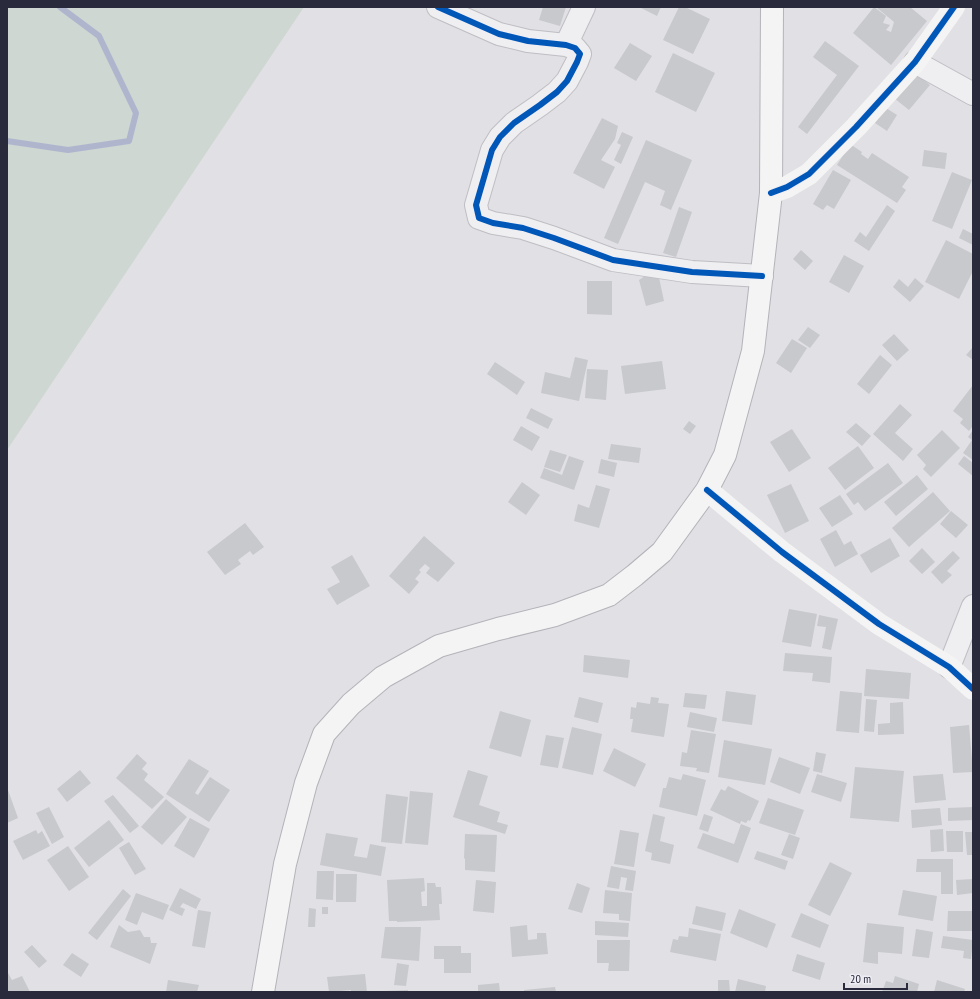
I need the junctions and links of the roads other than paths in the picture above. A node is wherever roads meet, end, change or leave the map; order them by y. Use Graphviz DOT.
graph roads {
  1 [pos="438,7"];
  2 [pos="584,7"];
  3 [pos="772,7"];
  4 [pos="954,7"];
  5 [pos="566,45"];
  6 [pos="914,62"];
  7 [pos="973,94"];
  8 [pos="770,193"];
  9 [pos="762,276"];
  10 [pos="707,490"];
  11 [pos="973,606"];
  12 [pos="949,667"];
  13 [pos="973,689"];
  14 [pos="263,992"];
  1 -- 5 [label="street"];
  2 -- 5 [label="street"];
  3 -- 8 [label="main road"];
  4 -- 6 [label="main road"];
  5 -- 9 [label="street"];
  6 -- 7 [label="street"];
  6 -- 8 [label="main road"];
  8 -- 9 [label="main road"];
  9 -- 10 [label="main road"];
  10 -- 12 [label="main road"];
  10 -- 14 [label="main road"];
  11 -- 12 [label="street"];
  12 -- 13 [label="main road"];
}
